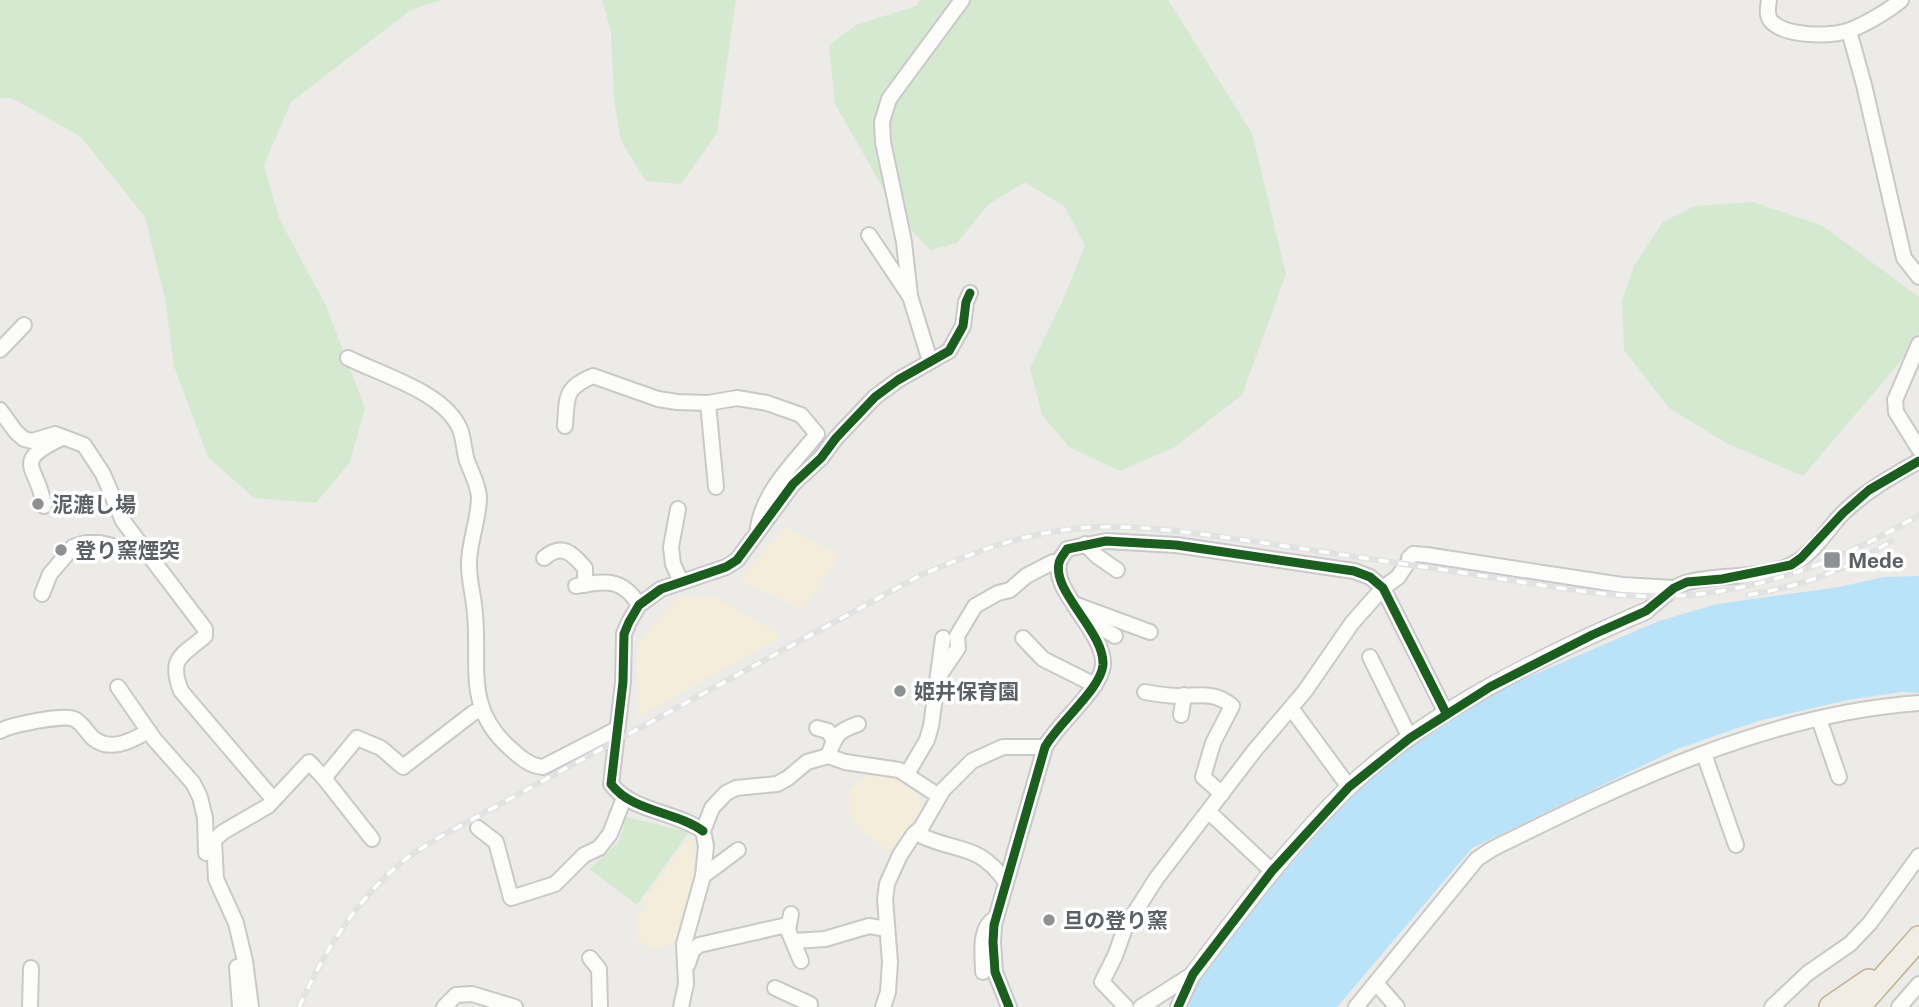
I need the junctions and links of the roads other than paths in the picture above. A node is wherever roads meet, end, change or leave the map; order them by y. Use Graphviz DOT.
graph roads {
  1 [pos="962,0"];
  2 [pos="1769,0"];
  3 [pos="1901,0"];
  4 [pos="1849,31"];
  5 [pos="869,235"];
  6 [pos="1919,276"];
  7 [pos="970,293"];
  8 [pos="909,296"];
  9 [pos="24,325"];
  10 [pos="1919,344"];
  11 [pos="0,350"];
  12 [pos="348,358"];
  13 [pos="930,360"];
  14 [pos="708,403"];
  15 [pos="0,410"];
  16 [pos="565,426"];
  17 [pos="66,436"];
  18 [pos="1919,449"];
  19 [pos="1919,461"];
  20 [pos="716,487"];
  21 [pos="44,506"];
  22 [pos="677,509"];
  23 [pos="756,535"];
  24 [pos="1085,544"];
  25 [pos="146,554"];
  26 [pos="544,558"];
  27 [pos="1059,563"];
  28 [pos="1117,570"];
  29 [pos="681,582"];
  30 [pos="1382,588"];
  31 [pos="1675,588"];
  32 [pos="42,594"];
  33 [pos="1074,604"];
  34 [pos="639,605"];
  35 [pos="1646,611"];
  36 [pos="1087,624"];
  37 [pos="1150,632"];
  38 [pos="1115,636"];
  39 [pos="943,638"];
  40 [pos="1023,638"];
  41 [pos="1370,657"];
  42 [pos="939,676"];
  43 [pos="1095,685"];
  44 [pos="118,687"];
  45 [pos="1145,692"];
  46 [pos="1184,695"];
  47 [pos="1919,703"];
  48 [pos="1291,708"];
  49 [pos="482,709"];
  50 [pos="1446,713"];
  51 [pos="1181,715"];
  52 [pos="1819,719"];
  53 [pos="858,724"];
  54 [pos="817,728"];
  55 [pos="617,729"];
  56 [pos="0,731"];
  57 [pos="149,732"];
  58 [pos="1410,737"];
  59 [pos="833,739"];
  60 [pos="1045,747"];
  61 [pos="1704,754"];
  62 [pos="828,756"];
  63 [pos="906,774"];
  64 [pos="1839,777"];
  65 [pos="324,778"];
  66 [pos="1349,787"];
  67 [pos="1223,794"];
  68 [pos="939,796"];
  69 [pos="624,798"];
  70 [pos="273,799"];
  71 [pos="1209,812"];
  72 [pos="478,828"];
  73 [pos="921,828"];
  74 [pos="703,831"];
  75 [pos="372,838"];
  76 [pos="1736,845"];
  77 [pos="737,850"];
  78 [pos="1919,856"];
  79 [pos="1272,871"];
  80 [pos="702,876"];
  81 [pos="1006,882"];
  82 [pos="996,918"];
  83 [pos="887,929"];
  84 [pos="794,941"];
  85 [pos="1912,946"];
  86 [pos="723,947"];
  87 [pos="590,958"];
  88 [pos="801,961"];
  89 [pos="31,968"];
  90 [pos="983,972"];
  91 [pos="1193,974"];
  92 [pos="685,978"];
  93 [pos="1376,983"];
  94 [pos="1919,984"];
  95 [pos="775,988"];
  96 [pos="472,1000"];
  97 [pos="810,1004"];
  98 [pos="30,1007"];
  99 [pos="240,1007"];
  100 [pos="251,1007"];
  101 [pos="444,1007"];
  102 [pos="515,1007"];
  103 [pos="600,1007"];
  104 [pos="681,1007"];
  105 [pos="883,1007"];
  106 [pos="1009,1007"];
  107 [pos="1126,1007"];
  108 [pos="1141,1007"];
  109 [pos="1178,1007"];
  110 [pos="1356,1007"];
  111 [pos="1397,1007"];
  112 [pos="1772,1007"];
  113 [pos="1831,1007"];
  114 [pos="1858,1007"];
  115 [pos="1899,1007"];
  1 -- 8 [label="street"];
  2 -- 4 [label="street"];
  3 -- 4 [label="street"];
  4 -- 6 [label="street"];
  5 -- 8 [label="street"];
  7 -- 13 [label="street"];
  8 -- 13 [label="street"];
  9 -- 11 [label="street"];
  10 -- 18 [label="street"];
  12 -- 49 [label="street"];
  13 -- 23 [label="street"];
  14 -- 16 [label="street"];
  14 -- 20 [label="street"];
  14 -- 23 [label="street"];
  15 -- 17 [label="street"];
  17 -- 21 [label="street"];
  17 -- 25 [label="street"];
  19 -- 31 [label="street"];
  22 -- 29 [label="street"];
  23 -- 29 [label="street"];
  24 -- 27 [label="street"];
  24 -- 28 [label="street"];
  24 -- 30 [label="street"];
  25 -- 32 [label="street"];
  25 -- 70 [label="street"];
  26 -- 34 [label="street"];
  27 -- 33 [label="street"];
  27 -- 42 [label="street"];
  29 -- 34 [label="street"];
  30 -- 31 [label="street"];
  30 -- 48 [label="street"];
  30 -- 50 [label="street"];
  31 -- 35 [label="street"];
  33 -- 36 [label="street"];
  33 -- 37 [label="street"];
  34 -- 55 [label="street"];
  35 -- 50 [label="street"];
  36 -- 38 [label="street"];
  36 -- 43 [label="street"];
  39 -- 42 [label="street"];
  40 -- 43 [label="street"];
  41 -- 58 [label="street"];
  42 -- 63 [label="street"];
  43 -- 60 [label="street"];
  44 -- 57 [label="street"];
  45 -- 46 [label="street"];
  46 -- 51 [label="street"];
  46 -- 67 [label="street"];
  47 -- 52 [label="street"];
  48 -- 66 [label="street"];
  48 -- 67 [label="street"];
  49 -- 55 [label="street"];
  49 -- 65 [label="street"];
  50 -- 58 [label="street"];
  52 -- 61 [label="street"];
  52 -- 64 [label="street"];
  53 -- 59 [label="street"];
  54 -- 59 [label="street"];
  55 -- 69 [label="street"];
  56 -- 57 [label="street"];
  57 -- 99 [label="street"];
  58 -- 66 [label="street"];
  59 -- 62 [label="street"];
  60 -- 68 [label="street"];
  60 -- 81 [label="street"];
  61 -- 76 [label="street"];
  61 -- 93 [label="street"];
  62 -- 63 [label="street"];
  62 -- 74 [label="street"];
  63 -- 68 [label="street"];
  65 -- 70 [label="street"];
  65 -- 75 [label="street"];
  66 -- 79 [label="street"];
  67 -- 71 [label="street"];
  68 -- 73 [label="street"];
  69 -- 72 [label="street"];
  69 -- 74 [label="street"];
  70 -- 100 [label="street"];
  71 -- 79 [label="street"];
  71 -- 107 [label="street"];
  73 -- 81 [label="street"];
  73 -- 83 [label="street"];
  74 -- 80 [label="street"];
  77 -- 80 [label="street"];
  78 -- 112 [label="street"];
  79 -- 91 [label="street"];
  80 -- 92 [label="street"];
  81 -- 82 [label="street"];
  82 -- 90 [label="street"];
  82 -- 106 [label="street"];
  83 -- 84 [label="street"];
  83 -- 105 [label="street"];
  84 -- 88 [label="street"];
  84 -- 92 [label="street"];
  85 -- 113 [label="highway"];
  85 -- 114 [label="highway"];
  86 -- 92 [label="street"];
  87 -- 103 [label="street"];
  89 -- 98 [label="street"];
  91 -- 108 [label="street"];
  91 -- 109 [label="street"];
  92 -- 104 [label="street"];
  93 -- 110 [label="street"];
  93 -- 111 [label="street"];
  94 -- 115 [label="street"];
  95 -- 97 [label="street"];
  96 -- 101 [label="street"];
  96 -- 102 [label="street"];
}
